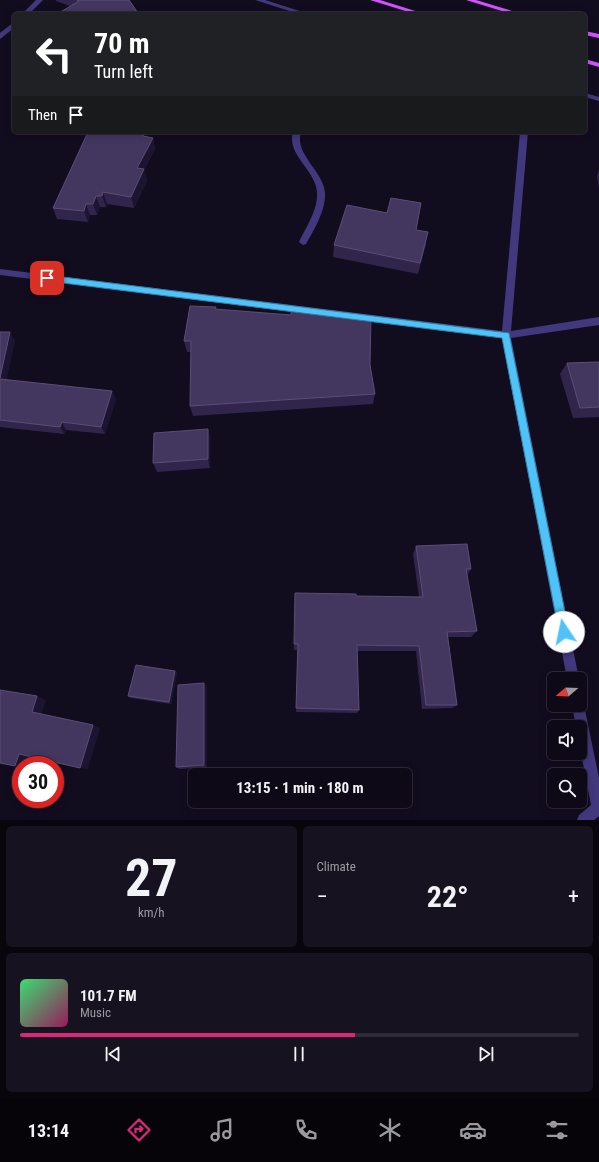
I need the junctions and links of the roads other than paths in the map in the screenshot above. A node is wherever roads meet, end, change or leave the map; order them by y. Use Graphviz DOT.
graph roads {
  1 [pos="40,0"];
  2 [pos="258,0"];
  3 [pos="373,0"];
  4 [pos="469,0"];
  5 [pos="27,12"];
  6 [pos="299,12"];
  7 [pos="415,12"];
  8 [pos="512,12"];
  9 [pos="12,26"];
  10 [pos="587,33"];
  11 [pos="599,36"];
  12 [pos="0,37"];
  13 [pos="587,62"];
  14 [pos="599,65"];
  15 [pos="587,96"];
  16 [pos="599,99"];
  17 [pos="297,134"];
  18 [pos="524,134"];
  19 [pos="302,242"];
  20 [pos="0,272"];
  21 [pos="599,321"];
  22 [pos="506,335"];
  23 [pos="572,672"];
  24 [pos="579,712"];
  25 [pos="599,807"];
  26 [pos="584,820"];
  1 -- 5 [label="street"];
  2 -- 6 [label="street"];
  3 -- 7 [label="main road"];
  4 -- 8 [label="main road"];
  9 -- 12 [label="street"];
  10 -- 11 [label="main road"];
  13 -- 14 [label="main road"];
  15 -- 16 [label="street"];
  17 -- 19 [label="street"];
  18 -- 22 [label="street"];
  20 -- 22 [label="street"];
  21 -- 22 [label="street"];
  22 -- 23 [label="street"];
  24 -- 25 [label="street"];
  25 -- 26 [label="street"];
}
